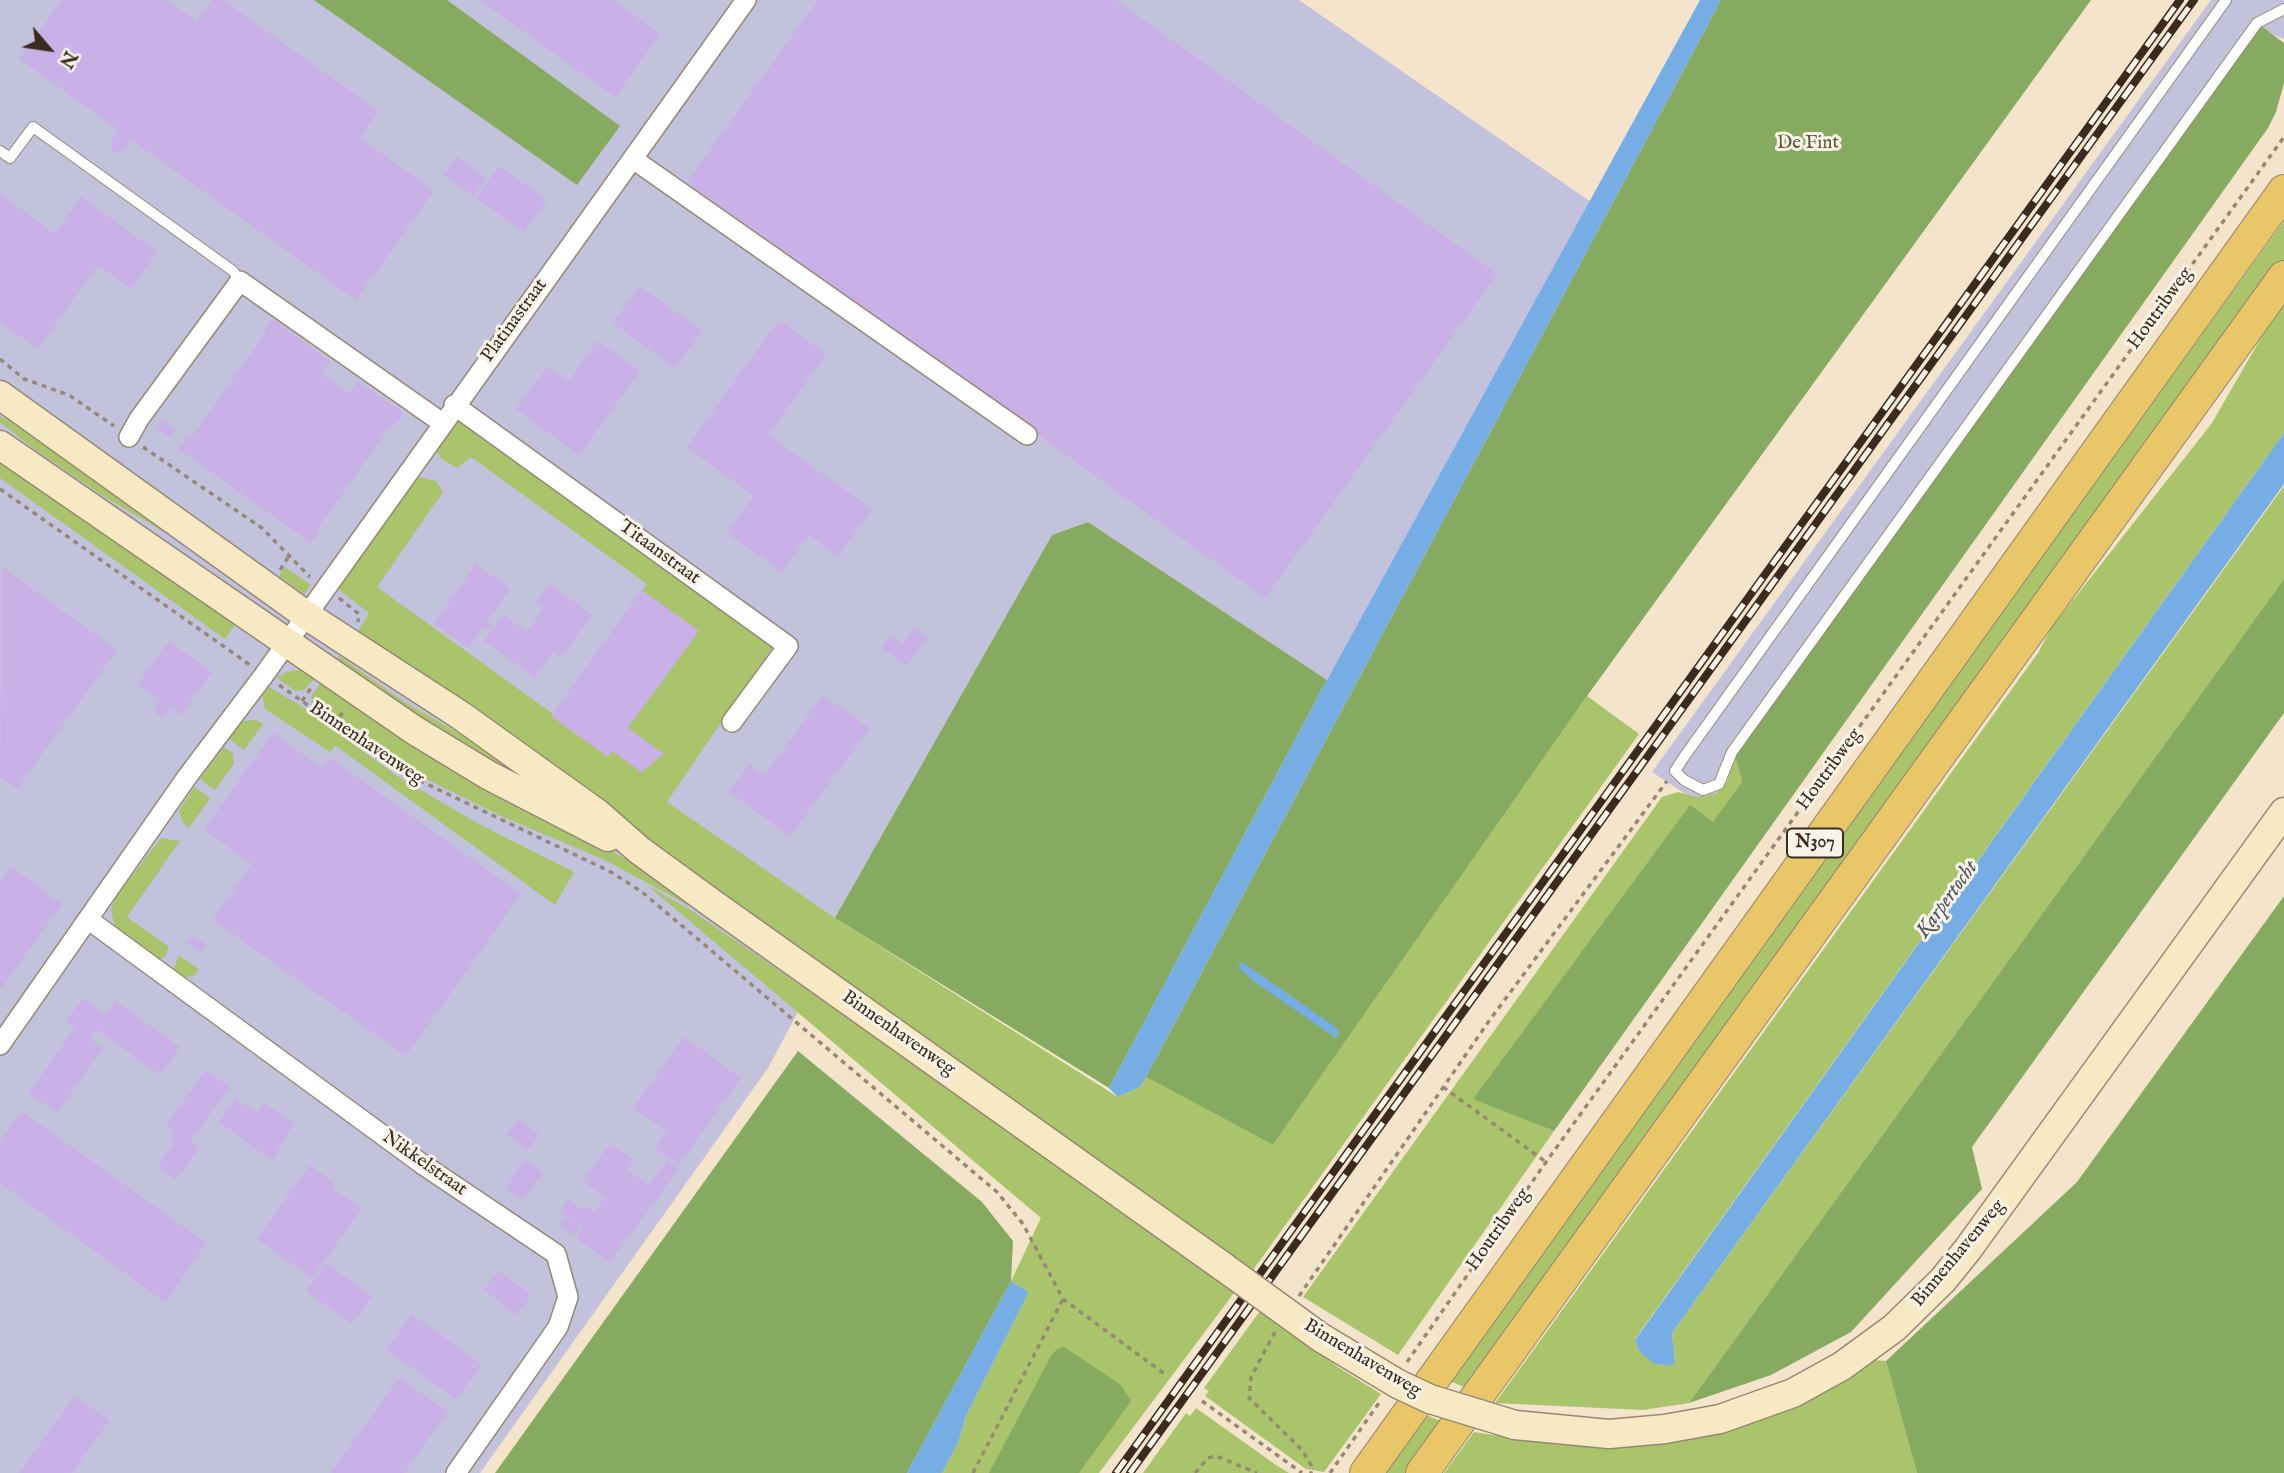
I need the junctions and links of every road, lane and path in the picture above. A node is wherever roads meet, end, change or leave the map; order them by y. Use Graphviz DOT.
graph roads {
  1 [pos="746,0"];
  2 [pos="2226,0"];
  3 [pos="2284,9"];
  4 [pos="2284,137"];
  5 [pos="0,151"];
  6 [pos="633,159"];
  7 [pos="2279,202"];
  8 [pos="2284,277"];
  9 [pos="240,281"];
  10 [pos="0,359"];
  11 [pos="0,395"];
  12 [pos="454,405"];
  13 [pos="441,422"];
  14 [pos="1027,435"];
  15 [pos="129,437"];
  16 [pos="0,445"];
  17 [pos="0,489"];
  18 [pos="289,556"];
  19 [pos="277,574"];
  20 [pos="325,588"];
  21 [pos="306,615"];
  22 [pos="358,622"];
  23 [pos="286,643"];
  24 [pos="264,675"];
  25 [pos="349,704"];
  26 [pos="732,722"];
  27 [pos="334,725"];
  28 [pos="1675,771"];
  29 [pos="2284,812"];
  30 [pos="639,850"];
  31 [pos="89,920"];
  32 [pos="0,1045"];
  33 [pos="1444,1087"];
  34 [pos="1546,1162"];
  35 [pos="1063,1299"];
  36 [pos="1294,1303"];
  37 [pos="1282,1322"];
  38 [pos="1400,1372"];
  39 [pos="1166,1375"];
  40 [pos="1384,1395"];
  41 [pos="1202,1401"];
  42 [pos="456,1473"];
  43 [pos="973,1473"];
  44 [pos="1195,1473"];
  45 [pos="1257,1473"];
  46 [pos="1302,1473"];
  47 [pos="1311,1473"];
  48 [pos="1330,1473"];
  49 [pos="1366,1473"];
  50 [pos="1422,1473"];
  1 -- 6 [label="street, Platinastraat"];
  2 -- 28 [label="lane"];
  3 -- 28 [label="lane"];
  4 -- 34 [label="path, Houtribweg"];
  5 -- 9 [label="lane"];
  6 -- 12 [label="street, Platinastraat"];
  6 -- 14 [label="street"];
  7 -- 49 [label="main road, Houtribweg / N307"];
  8 -- 50 [label="main road, N307"];
  9 -- 13 [label="street"];
  9 -- 15 [label="street"];
  10 -- 15 [label="path"];
  11 -- 21 [label="main road, Binnenhavenweg"];
  12 -- 13 [label="street, Platinastraat"];
  12 -- 26 [label="street, Titaanstraat"];
  13 -- 20 [label="street, Platinastraat"];
  15 -- 18 [label="path"];
  16 -- 23 [label="main road, Binnenhavenweg"];
  17 -- 24 [label="path, Binnenhavenweg"];
  18 -- 19 [label="path"];
  18 -- 20 [label="path"];
  20 -- 21 [label="street, Platinastraat"];
  20 -- 22 [label="path"];
  21 -- 23 [label="street, Platinastraat"];
  21 -- 30 [label="main road, Binnenhavenweg"];
  23 -- 24 [label="street"];
  23 -- 30 [label="main road, Binnenhavenweg"];
  24 -- 27 [label="path, Binnenhavenweg"];
  24 -- 31 [label="street"];
  25 -- 27 [label="path"];
  27 -- 35 [label="path, Binnenhavenweg"];
  28 -- 33 [label="path"];
  29 -- 30 [label="main road, Binnenhavenweg, bridge"];
  31 -- 32 [label="street"];
  31 -- 42 [label="street, Nikkelstraat"];
  33 -- 34 [label="path"];
  33 -- 36 [label="path"];
  34 -- 38 [label="path, Houtribweg"];
  35 -- 39 [label="path, Binnenhavenweg"];
  35 -- 43 [label="path"];
  37 -- 47 [label="path"];
  40 -- 48 [label="path"];
  41 -- 46 [label="path"];
  44 -- 45 [label="path"];
}
